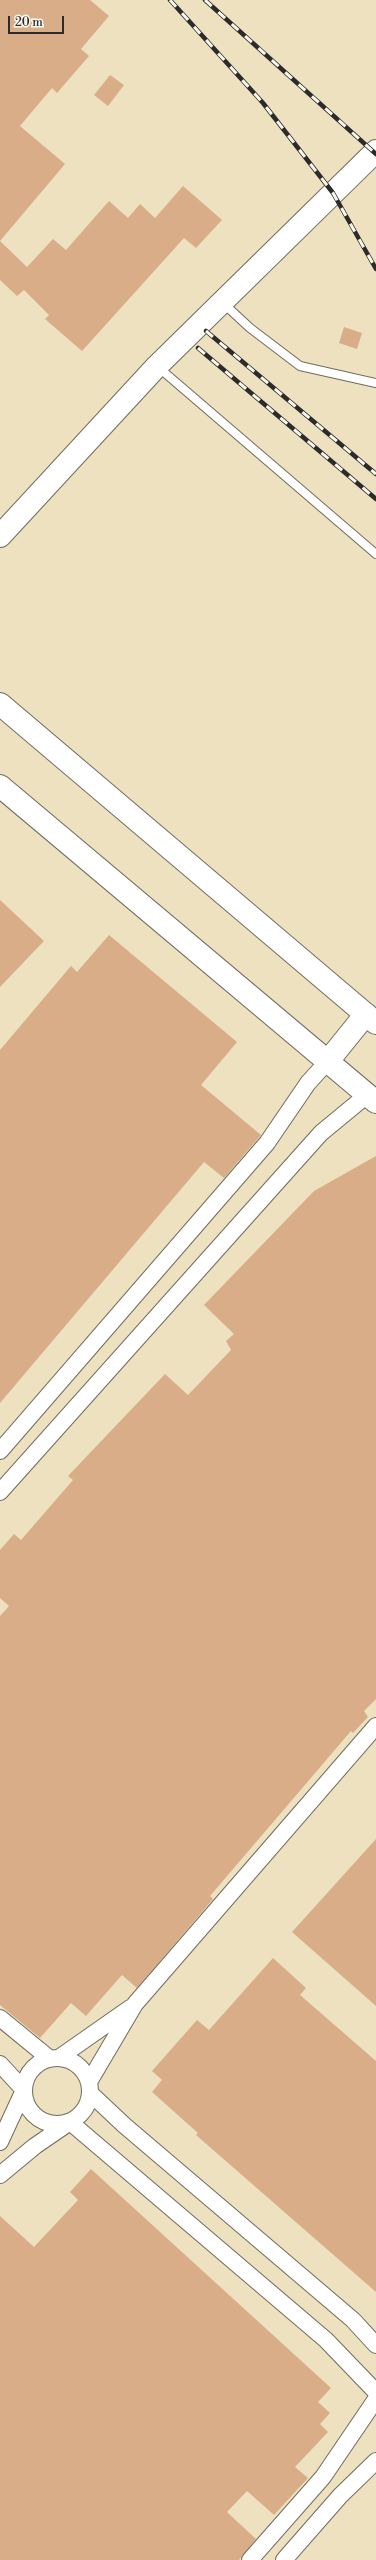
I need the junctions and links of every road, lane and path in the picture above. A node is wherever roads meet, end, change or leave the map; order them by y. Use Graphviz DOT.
graph roads {
  1 [pos="376,151"];
  2 [pos="221,302"];
  3 [pos="157,366"];
  4 [pos="376,383"];
  5 [pos="0,536"];
  6 [pos="376,554"];
  7 [pos="0,704"];
  8 [pos="0,786"];
  9 [pos="371,1018"];
  10 [pos="328,1061"];
  11 [pos="373,1094"];
  12 [pos="0,1451"];
  13 [pos="0,1492"];
  14 [pos="376,1726"];
  15 [pos="135,2004"];
  16 [pos="0,2018"];
  17 [pos="55,2058"];
  18 [pos="0,2064"];
  19 [pos="90,2087"];
  20 [pos="24,2090"];
  21 [pos="70,2122"];
  22 [pos="0,2142"];
  23 [pos="0,2175"];
  24 [pos="376,2345"];
  25 [pos="376,2392"];
  26 [pos="376,2399"];
  27 [pos="376,2461"];
  28 [pos="283,2522"];
  29 [pos="302,2539"];
  30 [pos="250,2560"];
  31 [pos="284,2560"];
  1 -- 2 [label="street"];
  2 -- 3 [label="street"];
  2 -- 4 [label="lane"];
  3 -- 5 [label="street"];
  3 -- 6 [label="lane"];
  7 -- 9 [label="street"];
  8 -- 10 [label="street"];
  9 -- 10 [label="street"];
  10 -- 11 [label="street"];
  10 -- 12 [label="street"];
  11 -- 13 [label="street"];
  14 -- 15 [label="street"];
  15 -- 17 [label="street"];
  15 -- 19 [label="street"];
  16 -- 17 [label="street"];
  17 -- 19 [label="street"];
  17 -- 20 [label="street"];
  18 -- 20 [label="street"];
  19 -- 21 [label="street"];
  19 -- 24 [label="street"];
  20 -- 21 [label="street"];
  20 -- 22 [label="street"];
  21 -- 23 [label="street"];
  21 -- 25 [label="street"];
  26 -- 28 [label="street"];
  27 -- 29 [label="street"];
  28 -- 29 [label="street"];
  28 -- 30 [label="street"];
  29 -- 31 [label="street"];
}
